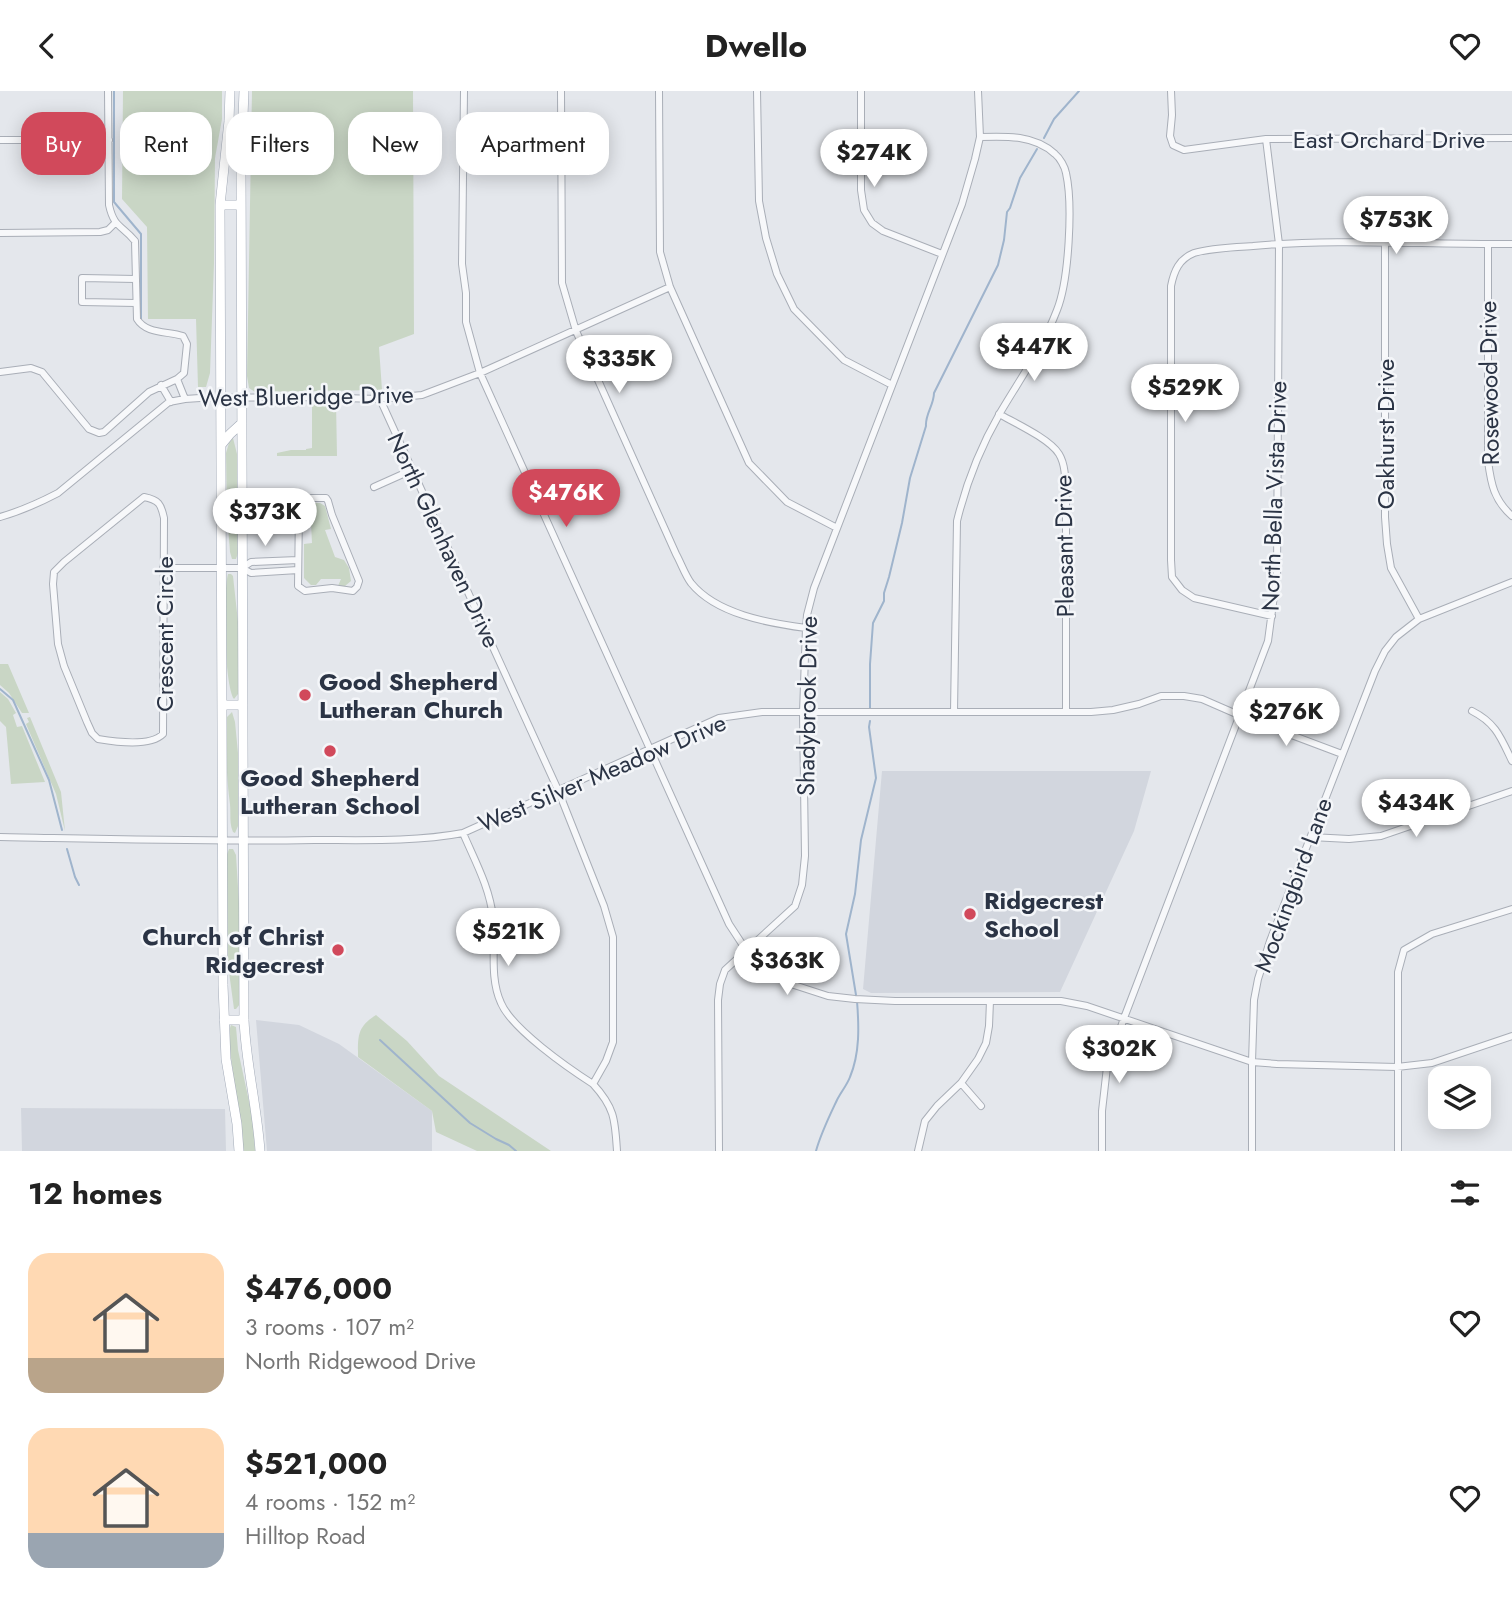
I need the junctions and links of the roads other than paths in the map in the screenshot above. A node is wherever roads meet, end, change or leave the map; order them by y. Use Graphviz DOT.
graph roads {
  1 [pos="108,91"];
  2 [pos="230,91"];
  3 [pos="244,91"];
  4 [pos="464,91"];
  5 [pos="561,91"];
  6 [pos="659,91"];
  7 [pos="757,91"];
  8 [pos="861,91"];
  9 [pos="978,91"];
  10 [pos="1171,91"];
  11 [pos="980,137"];
  12 [pos="1512,138"];
  13 [pos="1266,139"];
  14 [pos="0,140"];
  15 [pos="109,140"];
  16 [pos="220,205"];
  17 [pos="241,205"];
  18 [pos="115,223"];
  19 [pos="0,233"];
  20 [pos="1385,242"];
  21 [pos="1279,244"];
  22 [pos="1488,244"];
  23 [pos="1512,244"];
  24 [pos="942,254"];
  25 [pos="136,279"];
  26 [pos="670,287"];
  27 [pos="136,303"];
  28 [pos="576,331"];
  29 [pos="0,372"];
  30 [pos="480,373"];
  31 [pos="177,379"];
  32 [pos="161,385"];
  33 [pos="892,385"];
  34 [pos="220,398"];
  35 [pos="241,398"];
  36 [pos="185,399"];
  37 [pos="380,399"];
  38 [pos="171,402"];
  39 [pos="999,414"];
  40 [pos="242,423"];
  41 [pos="221,445"];
  42 [pos="412,470"];
  43 [pos="374,487"];
  44 [pos="1512,516"];
  45 [pos="0,517"];
  46 [pos="837,528"];
  47 [pos="298,560"];
  48 [pos="163,568"];
  49 [pos="221,568"];
  50 [pos="242,568"];
  51 [pos="298,571"];
  52 [pos="1512,582"];
  53 [pos="1272,617"];
  54 [pos="1419,619"];
  55 [pos="806,628"];
  56 [pos="222,705"];
  57 [pos="243,705"];
  58 [pos="1472,711"];
  59 [pos="954,712"];
  60 [pos="1066,712"];
  61 [pos="803,713"];
  62 [pos="1241,716"];
  63 [pos="650,749"];
  64 [pos="1342,754"];
  65 [pos="1512,761"];
  66 [pos="558,790"];
  67 [pos="1512,791"];
  68 [pos="463,833"];
  69 [pos="0,837"];
  70 [pos="1311,837"];
  71 [pos="223,840"];
  72 [pos="244,840"];
  73 [pos="1512,909"];
  74 [pos="746,950"];
  75 [pos="990,1001"];
  76 [pos="1124,1018"];
  77 [pos="223,1020"];
  78 [pos="244,1020"];
  79 [pos="1512,1036"];
  80 [pos="1252,1062"];
  81 [pos="1397,1066"];
  82 [pos="961,1083"];
  83 [pos="593,1084"];
  84 [pos="981,1106"];
  85 [pos="239,1151"];
  86 [pos="260,1151"];
  87 [pos="617,1151"];
  88 [pos="719,1151"];
  89 [pos="918,1151"];
  90 [pos="1102,1151"];
  91 [pos="1252,1151"];
  92 [pos="1398,1151"];
  1 -- 15 [label="street"];
  2 -- 16 [label="main road"];
  3 -- 17 [label="main road"];
  4 -- 30 [label="street"];
  5 -- 28 [label="street"];
  6 -- 26 [label="street"];
  7 -- 33 [label="street"];
  8 -- 24 [label="street"];
  9 -- 11 [label="street, Shadybrook Drive"];
  10 -- 13 [label="street"];
  11 -- 24 [label="street, Shadybrook Drive"];
  11 -- 39 [label="street"];
  12 -- 13 [label="street, East Orchard Drive"];
  13 -- 21 [label="street, North Bella Vista Drive"];
  14 -- 15 [label="street"];
  15 -- 18 [label="street"];
  16 -- 17 [label="main road"];
  16 -- 34 [label="main road"];
  17 -- 35 [label="main road"];
  18 -- 19 [label="street"];
  18 -- 25 [label="street"];
  20 -- 21 [label="street"];
  20 -- 22 [label="street"];
  20 -- 54 [label="street, Oakhurst Drive"];
  21 -- 53 [label="street, North Bella Vista Drive"];
  21 -- 53 [label="street"];
  22 -- 23 [label="street"];
  22 -- 44 [label="street, Rosewood Drive"];
  24 -- 33 [label="street, Shadybrook Drive"];
  25 -- 27 [label="street"];
  25 -- 27 [label="street"];
  26 -- 28 [label="street, West Blueridge Drive"];
  26 -- 46 [label="street"];
  27 -- 31 [label="street"];
  28 -- 30 [label="street, West Blueridge Drive"];
  28 -- 55 [label="street"];
  29 -- 32 [label="street"];
  30 -- 37 [label="street, West Blueridge Drive"];
  30 -- 63 [label="street"];
  31 -- 32 [label="street"];
  31 -- 36 [label="street"];
  32 -- 38 [label="street"];
  33 -- 46 [label="street, Shadybrook Drive"];
  34 -- 35 [label="street, West Blueridge Drive"];
  34 -- 36 [label="street, West Blueridge Drive"];
  34 -- 41 [label="main road"];
  35 -- 37 [label="street, West Blueridge Drive"];
  35 -- 40 [label="main road"];
  36 -- 38 [label="street, West Blueridge Drive"];
  37 -- 42 [label="street, North Glenhaven Drive"];
  38 -- 45 [label="street, West Blueridge Drive"];
  39 -- 59 [label="street"];
  39 -- 60 [label="street, Pleasant Drive"];
  40 -- 41 [label="main road"];
  40 -- 50 [label="main road"];
  41 -- 49 [label="main road"];
  42 -- 43 [label="street"];
  42 -- 66 [label="street, North Glenhaven Drive"];
  46 -- 55 [label="street, Shadybrook Drive"];
  47 -- 50 [label="street"];
  47 -- 51 [label="street"];
  47 -- 51 [label="street"];
  48 -- 48 [label="street, Crescent Circle"];
  48 -- 49 [label="street"];
  49 -- 50 [label="street"];
  49 -- 56 [label="main road"];
  50 -- 51 [label="street"];
  50 -- 57 [label="main road"];
  52 -- 54 [label="street, Mockingbird Lane"];
  53 -- 62 [label="street, North Bella Vista Drive"];
  54 -- 64 [label="street, Mockingbird Lane"];
  55 -- 61 [label="street, Shadybrook Drive"];
  56 -- 57 [label="main road"];
  56 -- 71 [label="main road"];
  57 -- 72 [label="main road"];
  58 -- 65 [label="street"];
  59 -- 60 [label="street, West Silver Meadow Drive"];
  59 -- 61 [label="street, West Silver Meadow Drive"];
  60 -- 62 [label="street, West Silver Meadow Drive"];
  61 -- 63 [label="street, West Silver Meadow Drive"];
  61 -- 74 [label="street, Shadybrook Drive"];
  62 -- 64 [label="street, West Silver Meadow Drive"];
  62 -- 76 [label="street, North Bella Vista Drive"];
  63 -- 66 [label="street, West Silver Meadow Drive"];
  63 -- 74 [label="street"];
  64 -- 70 [label="street, Mockingbird Lane"];
  66 -- 68 [label="street, West Silver Meadow Drive"];
  66 -- 83 [label="street, North Glenhaven Drive"];
  67 -- 70 [label="street"];
  68 -- 72 [label="street, West Silver Meadow Drive"];
  68 -- 83 [label="street"];
  69 -- 71 [label="street, West Silver Meadow Drive"];
  70 -- 80 [label="street, Mockingbird Lane"];
  71 -- 72 [label="street, West Silver Meadow Drive"];
  71 -- 77 [label="main road"];
  72 -- 78 [label="main road"];
  73 -- 81 [label="street"];
  74 -- 75 [label="street"];
  74 -- 88 [label="street, Shadybrook Drive"];
  75 -- 76 [label="street"];
  75 -- 82 [label="street"];
  76 -- 80 [label="street"];
  76 -- 90 [label="street, North Bella Vista Drive"];
  77 -- 78 [label="main road"];
  77 -- 85 [label="main road"];
  78 -- 86 [label="main road"];
  79 -- 81 [label="street"];
  80 -- 81 [label="street"];
  80 -- 91 [label="street, Mockingbird Lane"];
  81 -- 92 [label="street"];
  82 -- 84 [label="street"];
  82 -- 89 [label="street"];
  83 -- 87 [label="street"];
}
